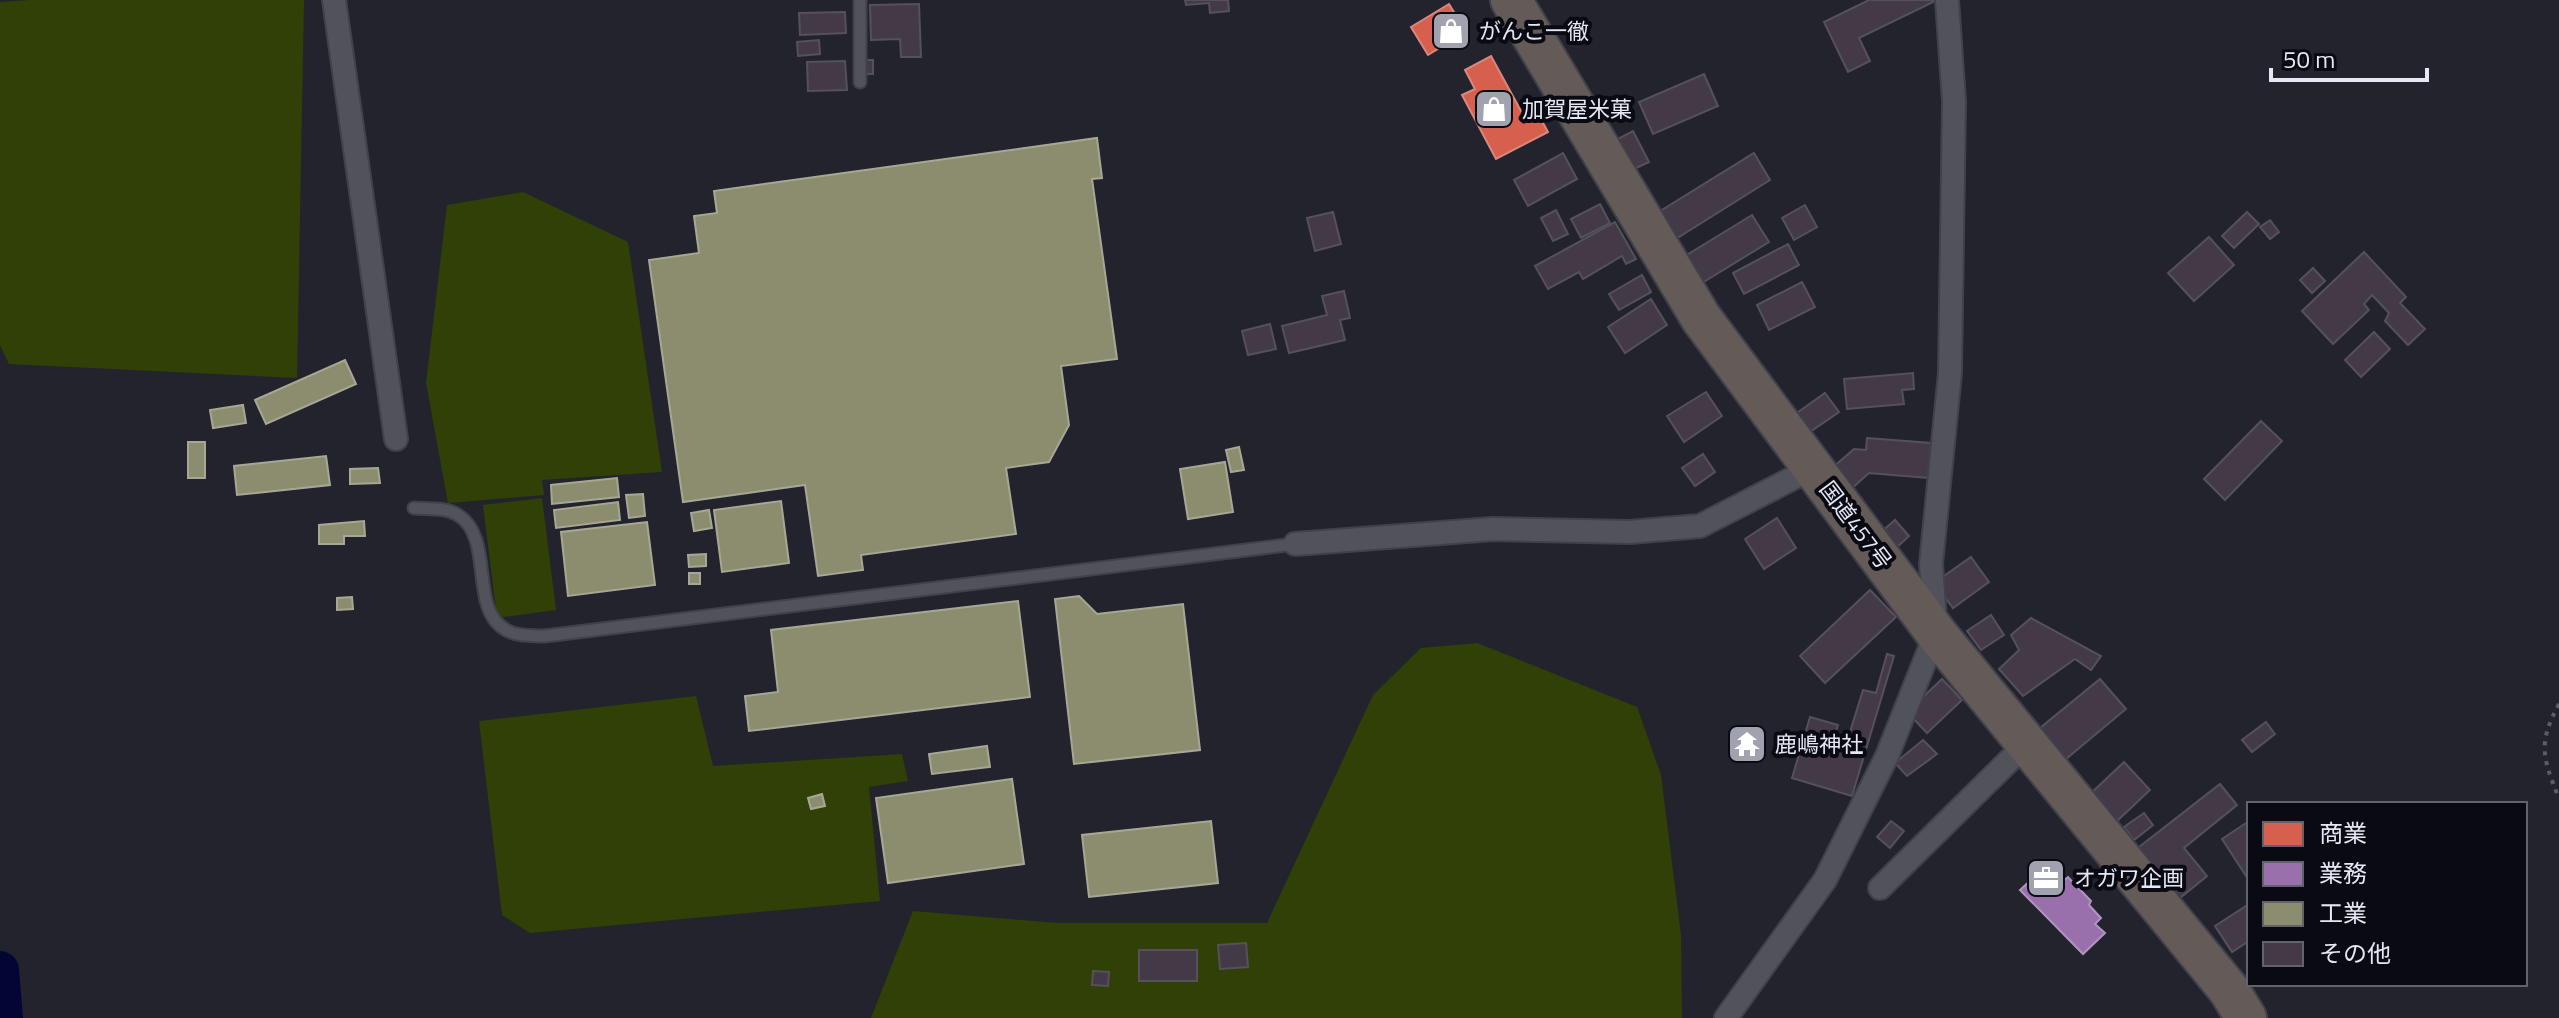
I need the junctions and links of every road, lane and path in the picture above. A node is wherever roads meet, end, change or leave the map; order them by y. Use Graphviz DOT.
graph roads {
  1 [pos="334,0"];
  2 [pos="860,0"];
  3 [pos="1511,0"];
  4 [pos="1947,0"];
  5 [pos="860,82"];
  6 [pos="396,439"];
  7 [pos="1813,468"];
  8 [pos="414,508"];
  9 [pos="1295,544"];
  10 [pos="1936,633"];
  11 [pos="2559,704"];
  12 [pos="2027,743"];
  13 [pos="2559,799"];
  14 [pos="1880,888"];
  15 [pos="1726,1018"];
  16 [pos="2246,1018"];
  1 -- 6 [label="street"];
  2 -- 5 [label="lane"];
  3 -- 7 [label="highway, 国道457号"];
  4 -- 10 [label="street"];
  7 -- 9 [label="street"];
  7 -- 10 [label="highway, 国道457号"];
  8 -- 9 [label="lane"];
  10 -- 12 [label="highway, 国道457号"];
  10 -- 15 [label="street"];
  11 -- 13 [label="path"];
  12 -- 14 [label="street"];
  12 -- 16 [label="highway, 国道457号"];
}
